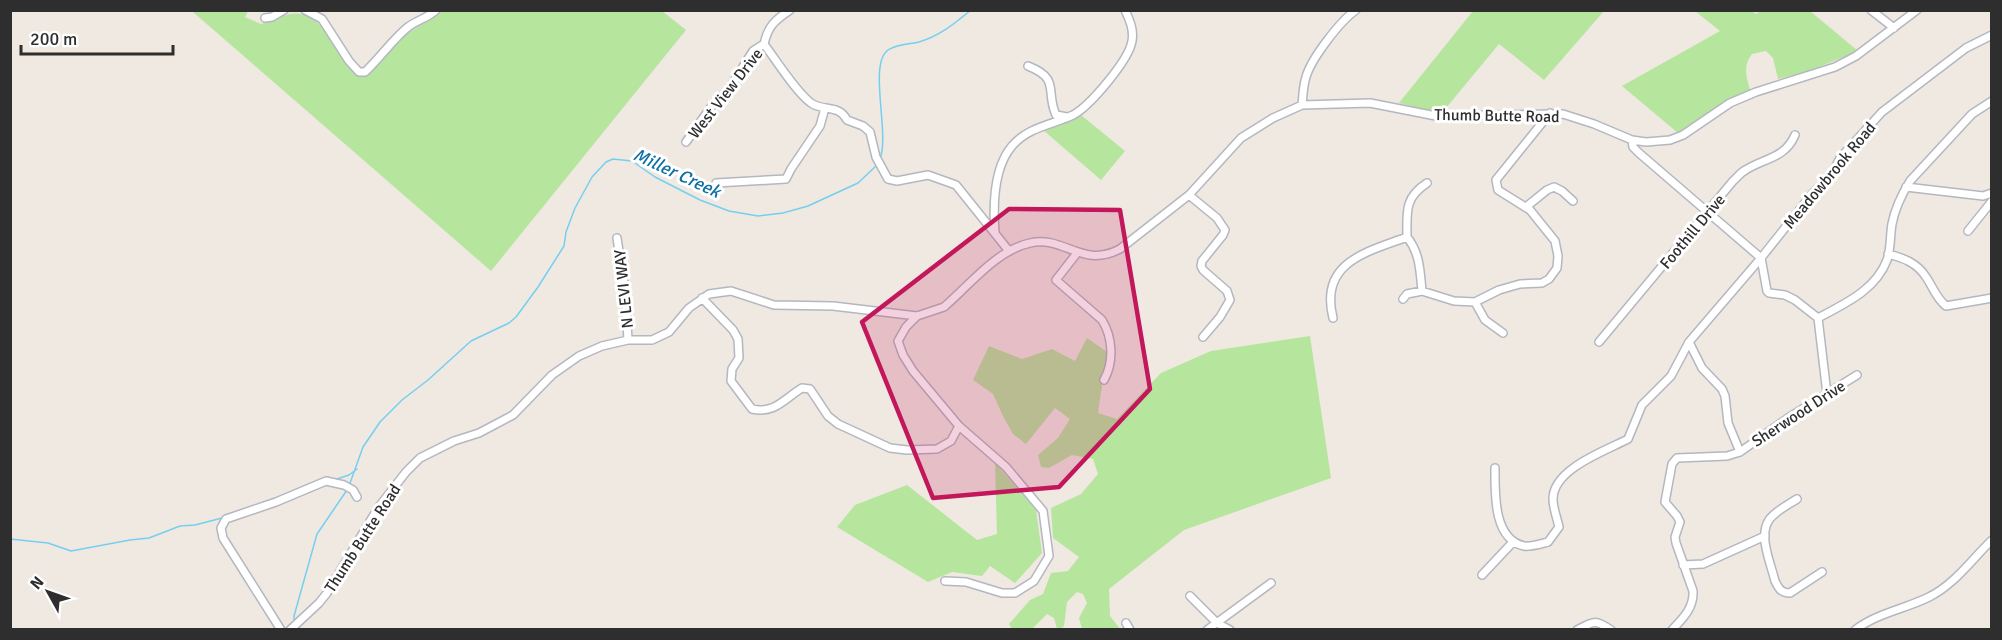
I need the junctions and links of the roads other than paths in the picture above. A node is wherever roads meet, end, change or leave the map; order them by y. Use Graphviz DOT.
graph roads {
  1 [pos="284,10"];
  2 [pos="305,10"];
  3 [pos="436,10"];
  4 [pos="789,10"];
  5 [pos="1125,10"];
  6 [pos="1356,10"];
  7 [pos="1871,10"];
  8 [pos="1917,10"];
  9 [pos="265,18"];
  10 [pos="1894,28"];
  11 [pos="1992,35"];
  12 [pos="764,44"];
  13 [pos="1028,66"];
  14 [pos="1992,101"];
  15 [pos="1302,105"];
  16 [pos="825,108"];
  17 [pos="1550,113"];
  18 [pos="1067,117"];
  19 [pos="1795,135"];
  20 [pos="1632,140"];
  21 [pos="686,142"];
  22 [pos="716,183"];
  23 [pos="1427,183"];
  24 [pos="1906,187"];
  25 [pos="1992,194"];
  26 [pos="1189,195"];
  27 [pos="1573,201"];
  28 [pos="1992,201"];
  29 [pos="1526,207"];
  30 [pos="1707,212"];
  31 [pos="1968,231"];
  32 [pos="994,233"];
  33 [pos="1407,237"];
  34 [pos="617,238"];
  35 [pos="1009,251"];
  36 [pos="1077,253"];
  37 [pos="1888,254"];
  38 [pos="1761,258"];
  39 [pos="1422,291"];
  40 [pos="702,298"];
  41 [pos="1992,298"];
  42 [pos="1403,299"];
  43 [pos="1475,302"];
  44 [pos="917,316"];
  45 [pos="1334,318"];
  46 [pos="1818,318"];
  47 [pos="1503,333"];
  48 [pos="1203,337"];
  49 [pos="628,340"];
  50 [pos="1599,342"];
  51 [pos="1689,342"];
  52 [pos="1857,375"];
  53 [pos="1104,380"];
  54 [pos="1827,394"];
  55 [pos="959,426"];
  56 [pos="1740,452"];
  57 [pos="1495,468"];
  58 [pos="357,497"];
  59 [pos="1797,500"];
  60 [pos="1765,536"];
  61 [pos="1992,540"];
  62 [pos="1512,542"];
  63 [pos="1683,565"];
  64 [pos="1822,572"];
  65 [pos="1482,575"];
  66 [pos="945,581"];
  67 [pos="1270,583"];
  68 [pos="1190,596"];
  69 [pos="1217,623"];
  70 [pos="281,630"];
  71 [pos="290,630"];
  72 [pos="1207,630"];
  73 [pos="1230,630"];
  74 [pos="1577,630"];
  75 [pos="1611,630"];
  76 [pos="1672,630"];
  77 [pos="1855,630"];
  1 -- 9 [label="street"];
  2 -- 3 [label="street"];
  4 -- 12 [label="street, West View Drive"];
  5 -- 18 [label="street"];
  6 -- 15 [label="street"];
  7 -- 10 [label="street"];
  8 -- 10 [label="street, Thumb Butte Road"];
  10 -- 20 [label="street, Thumb Butte Road"];
  11 -- 38 [label="street, Meadowbrook Road"];
  12 -- 16 [label="street"];
  12 -- 21 [label="street, West View Drive"];
  13 -- 18 [label="street"];
  14 -- 24 [label="street"];
  15 -- 17 [label="street, Thumb Butte Road"];
  15 -- 26 [label="street, Thumb Butte Road"];
  16 -- 22 [label="street"];
  16 -- 32 [label="street"];
  17 -- 20 [label="street, Thumb Butte Road"];
  17 -- 29 [label="street"];
  18 -- 32 [label="street"];
  19 -- 30 [label="street, Foothill Drive"];
  20 -- 30 [label="street"];
  23 -- 33 [label="street"];
  24 -- 25 [label="street"];
  24 -- 37 [label="street"];
  26 -- 36 [label="street, Thumb Butte Road"];
  26 -- 48 [label="street"];
  27 -- 29 [label="street"];
  28 -- 31 [label="street"];
  29 -- 43 [label="street"];
  30 -- 38 [label="street"];
  30 -- 50 [label="street, Foothill Drive"];
  32 -- 35 [label="street"];
  33 -- 39 [label="street"];
  33 -- 45 [label="street"];
  34 -- 49 [label="street, N LEVI WAY"];
  35 -- 36 [label="street, Thumb Butte Road"];
  35 -- 44 [label="street, Thumb Butte Road"];
  36 -- 53 [label="street"];
  37 -- 41 [label="street"];
  37 -- 46 [label="street"];
  38 -- 46 [label="street"];
  38 -- 51 [label="street, Meadowbrook Road"];
  39 -- 42 [label="street"];
  39 -- 43 [label="street"];
  40 -- 44 [label="street, Thumb Butte Road"];
  40 -- 49 [label="street, Thumb Butte Road"];
  40 -- 55 [label="street"];
  43 -- 47 [label="street"];
  44 -- 55 [label="street"];
  46 -- 54 [label="street"];
  49 -- 71 [label="street, Thumb Butte Road"];
  51 -- 56 [label="street"];
  51 -- 62 [label="street, Meadowbrook Road"];
  52 -- 54 [label="street, Sherwood Drive"];
  54 -- 56 [label="street, Sherwood Drive"];
  55 -- 66 [label="street"];
  56 -- 63 [label="street"];
  57 -- 62 [label="street"];
  58 -- 70 [label="street"];
  59 -- 60 [label="street"];
  60 -- 63 [label="street"];
  60 -- 64 [label="street"];
  61 -- 77 [label="street"];
  62 -- 65 [label="street"];
  63 -- 76 [label="street"];
  67 -- 69 [label="street"];
  68 -- 69 [label="street"];
  69 -- 72 [label="street"];
  69 -- 73 [label="street"];
  74 -- 75 [label="street"];
}
